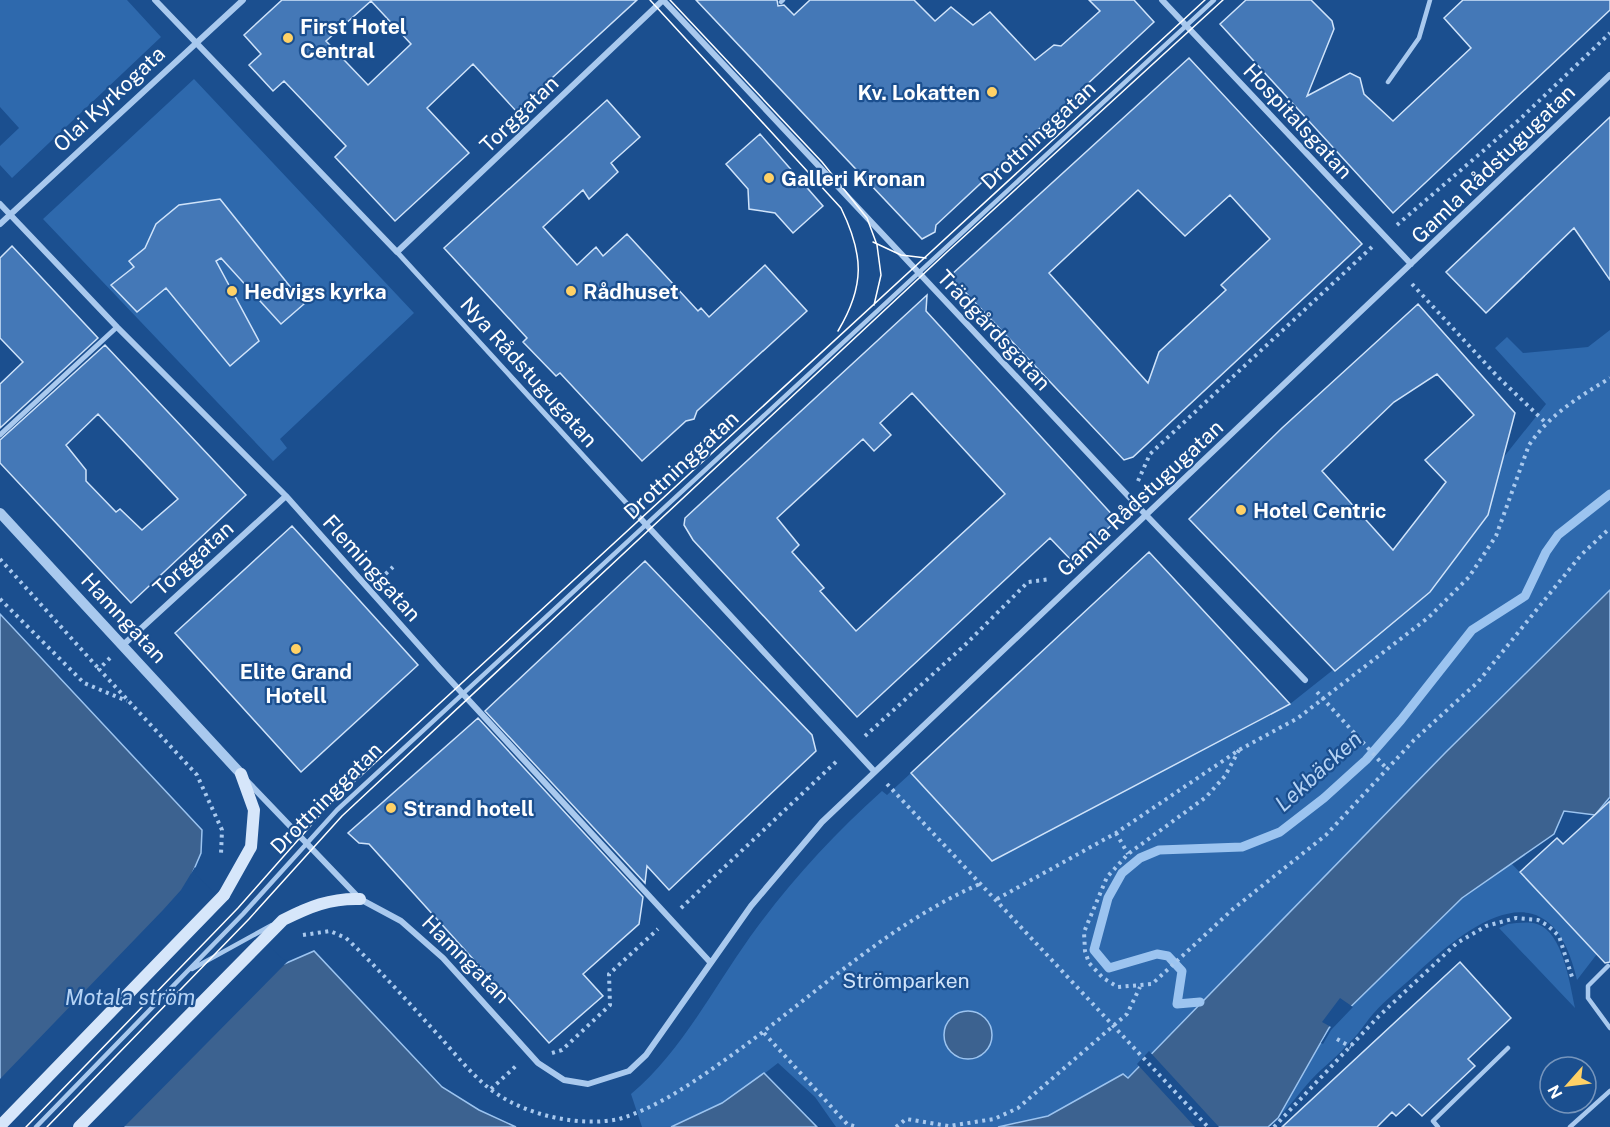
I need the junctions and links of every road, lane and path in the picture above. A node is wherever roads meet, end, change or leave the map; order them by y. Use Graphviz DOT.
graph roads {
  1 [pos="155,0"];
  2 [pos="243,0"];
  3 [pos="663,0"];
  4 [pos="1162,0"];
  5 [pos="1214,0"];
  6 [pos="1430,0"];
  7 [pos="1186,26"];
  8 [pos="1610,33"];
  9 [pos="195,42"];
  10 [pos="1610,75"];
  11 [pos="1388,82"];
  12 [pos="0,204"];
  13 [pos="10,215"];
  14 [pos="0,224"];
  15 [pos="1384,236"];
  16 [pos="397,252"];
  17 [pos="1411,264"];
  18 [pos="918,273"];
  19 [pos="1402,273"];
  20 [pos="117,327"];
  21 [pos="1610,378"];
  22 [pos="1546,423"];
  23 [pos="0,435"];
  24 [pos="286,496"];
  25 [pos="1137,505"];
  26 [pos="0,513"];
  27 [pos="1146,515"];
  28 [pos="643,521"];
  29 [pos="1610,528"];
  30 [pos="0,559"];
  31 [pos="1058,577"];
  32 [pos="0,599"];
  33 [pos="123,645"];
  34 [pos="99,669"];
  35 [pos="1305,680"];
  36 [pos="463,694"];
  37 [pos="1325,700"];
  38 [pos="128,701"];
  39 [pos="852,747"];
  40 [pos="1239,750"];
  41 [pos="1387,769"];
  42 [pos="874,771"];
  43 [pos="241,774"];
  44 [pos="1116,833"];
  45 [pos="305,842"];
  46 [pos="1128,854"];
  47 [pos="217,862"];
  48 [pos="982,883"];
  49 [pos="360,899"];
  50 [pos="997,899"];
  51 [pos="670,918"];
  52 [pos="263,933"];
  53 [pos="300,936"];
  54 [pos="1559,936"];
  55 [pos="710,962"];
  56 [pos="1608,966"];
  57 [pos="187,972"];
  58 [pos="1140,987"];
  59 [pos="1112,1026"];
  60 [pos="1610,1028"];
  61 [pos="764,1032"];
  62 [pos="1337,1039"];
  63 [pos="1351,1047"];
  64 [pos="1508,1048"];
  65 [pos="530,1054"];
  66 [pos="491,1089"];
  67 [pos="1610,1091"];
  68 [pos="0,1126"];
  69 [pos="36,1127"];
  70 [pos="79,1127"];
  71 [pos="857,1127"];
  72 [pos="896,1127"];
  73 [pos="1208,1127"];
  74 [pos="1274,1127"];
  75 [pos="1438,1127"];
  76 [pos="1570,1127"];
  1 -- 9 [label="street, Nya Rådstugugatan"];
  2 -- 9 [label="street, Olai Kyrkogata"];
  3 -- 16 [label="street, Torggatan"];
  3 -- 18 [label="street, Trädgårdsgatan"];
  4 -- 7 [label="street, Hospitalsgatan"];
  5 -- 7 [label="lane, Drottninggatan"];
  6 -- 11 [label="lane"];
  7 -- 15 [label="street, Hospitalsgatan"];
  7 -- 18 [label="lane, Drottninggatan"];
  8 -- 15 [label="path"];
  9 -- 13 [label="street, Olai Kyrkogata"];
  9 -- 16 [label="street, Nya Rådstugugatan"];
  10 -- 17 [label="street, Gamla Rådstugugatan"];
  12 -- 13 [label="street, Fleminggatan"];
  13 -- 14 [label="street, Olai Kyrkogata"];
  13 -- 20 [label="street, Fleminggatan"];
  15 -- 17 [label="street, Hospitalsgatan"];
  15 -- 25 [label="path"];
  16 -- 28 [label="street, Nya Rådstugugatan"];
  17 -- 19 [label="street, Gamla Rådstugugatan"];
  18 -- 25 [label="street, Trädgårdsgatan"];
  18 -- 28 [label="lane, Drottninggatan"];
  19 -- 22 [label="path"];
  19 -- 27 [label="street, Gamla Rådstugugatan"];
  20 -- 23 [label="street"];
  20 -- 24 [label="street, Fleminggatan"];
  21 -- 22 [label="path"];
  22 -- 37 [label="path"];
  24 -- 33 [label="street, Torggatan"];
  24 -- 36 [label="street, Fleminggatan"];
  25 -- 27 [label="street, Trädgårdsgatan"];
  26 -- 33 [label="street, Hamngatan"];
  27 -- 35 [label="street, Trädgårdsgatan"];
  27 -- 42 [label="street, Gamla Rådstugugatan"];
  28 -- 36 [label="lane, Drottninggatan"];
  28 -- 39 [label="street, Nya Rådstugugatan"];
  29 -- 41 [label="path"];
  30 -- 34 [label="path"];
  31 -- 39 [label="path"];
  32 -- 38 [label="path"];
  33 -- 34 [label="path"];
  33 -- 43 [label="street, Hamngatan"];
  34 -- 38 [label="path"];
  35 -- 37 [label="path"];
  36 -- 45 [label="lane, Drottninggatan"];
  36 -- 51 [label="street, Fleminggatan"];
  37 -- 40 [label="path"];
  37 -- 41 [label="path"];
  38 -- 47 [label="path"];
  39 -- 42 [label="street, Nya Rådstugugatan"];
  39 -- 51 [label="path"];
  40 -- 44 [label="path"];
  40 -- 46 [label="path"];
  41 -- 58 [label="path"];
  42 -- 48 [label="path"];
  42 -- 55 [label="street, Gamla Rådstugugatan"];
  43 -- 45 [label="street, Hamngatan"];
  43 -- 68 [label="main road, Drottninggatan, bridge"];
  44 -- 46 [label="path"];
  44 -- 50 [label="path"];
  45 -- 49 [label="street, Hamngatan"];
  45 -- 57 [label="lane, Drottninggatan"];
  46 -- 58 [label="path"];
  48 -- 50 [label="path"];
  48 -- 61 [label="path"];
  49 -- 52 [label="main road, Drottninggatan"];
  49 -- 65 [label="street, Hamngatan"];
  50 -- 59 [label="path"];
  51 -- 55 [label="street, Fleminggatan"];
  51 -- 65 [label="path"];
  52 -- 57 [label="lane, Drottninggatan"];
  52 -- 70 [label="main road, Drottninggatan"];
  53 -- 66 [label="path"];
  54 -- 63 [label="path"];
  55 -- 65 [label="street, Hamngatan"];
  56 -- 60 [label="lane"];
  57 -- 69 [label="lane, Drottninggatan"];
  58 -- 59 [label="path"];
  59 -- 72 [label="path"];
  59 -- 73 [label="path"];
  61 -- 66 [label="path"];
  61 -- 71 [label="path"];
  62 -- 63 [label="path"];
  63 -- 74 [label="path"];
  64 -- 75 [label="lane"];
  65 -- 66 [label="path"];
  67 -- 76 [label="lane"];
}
